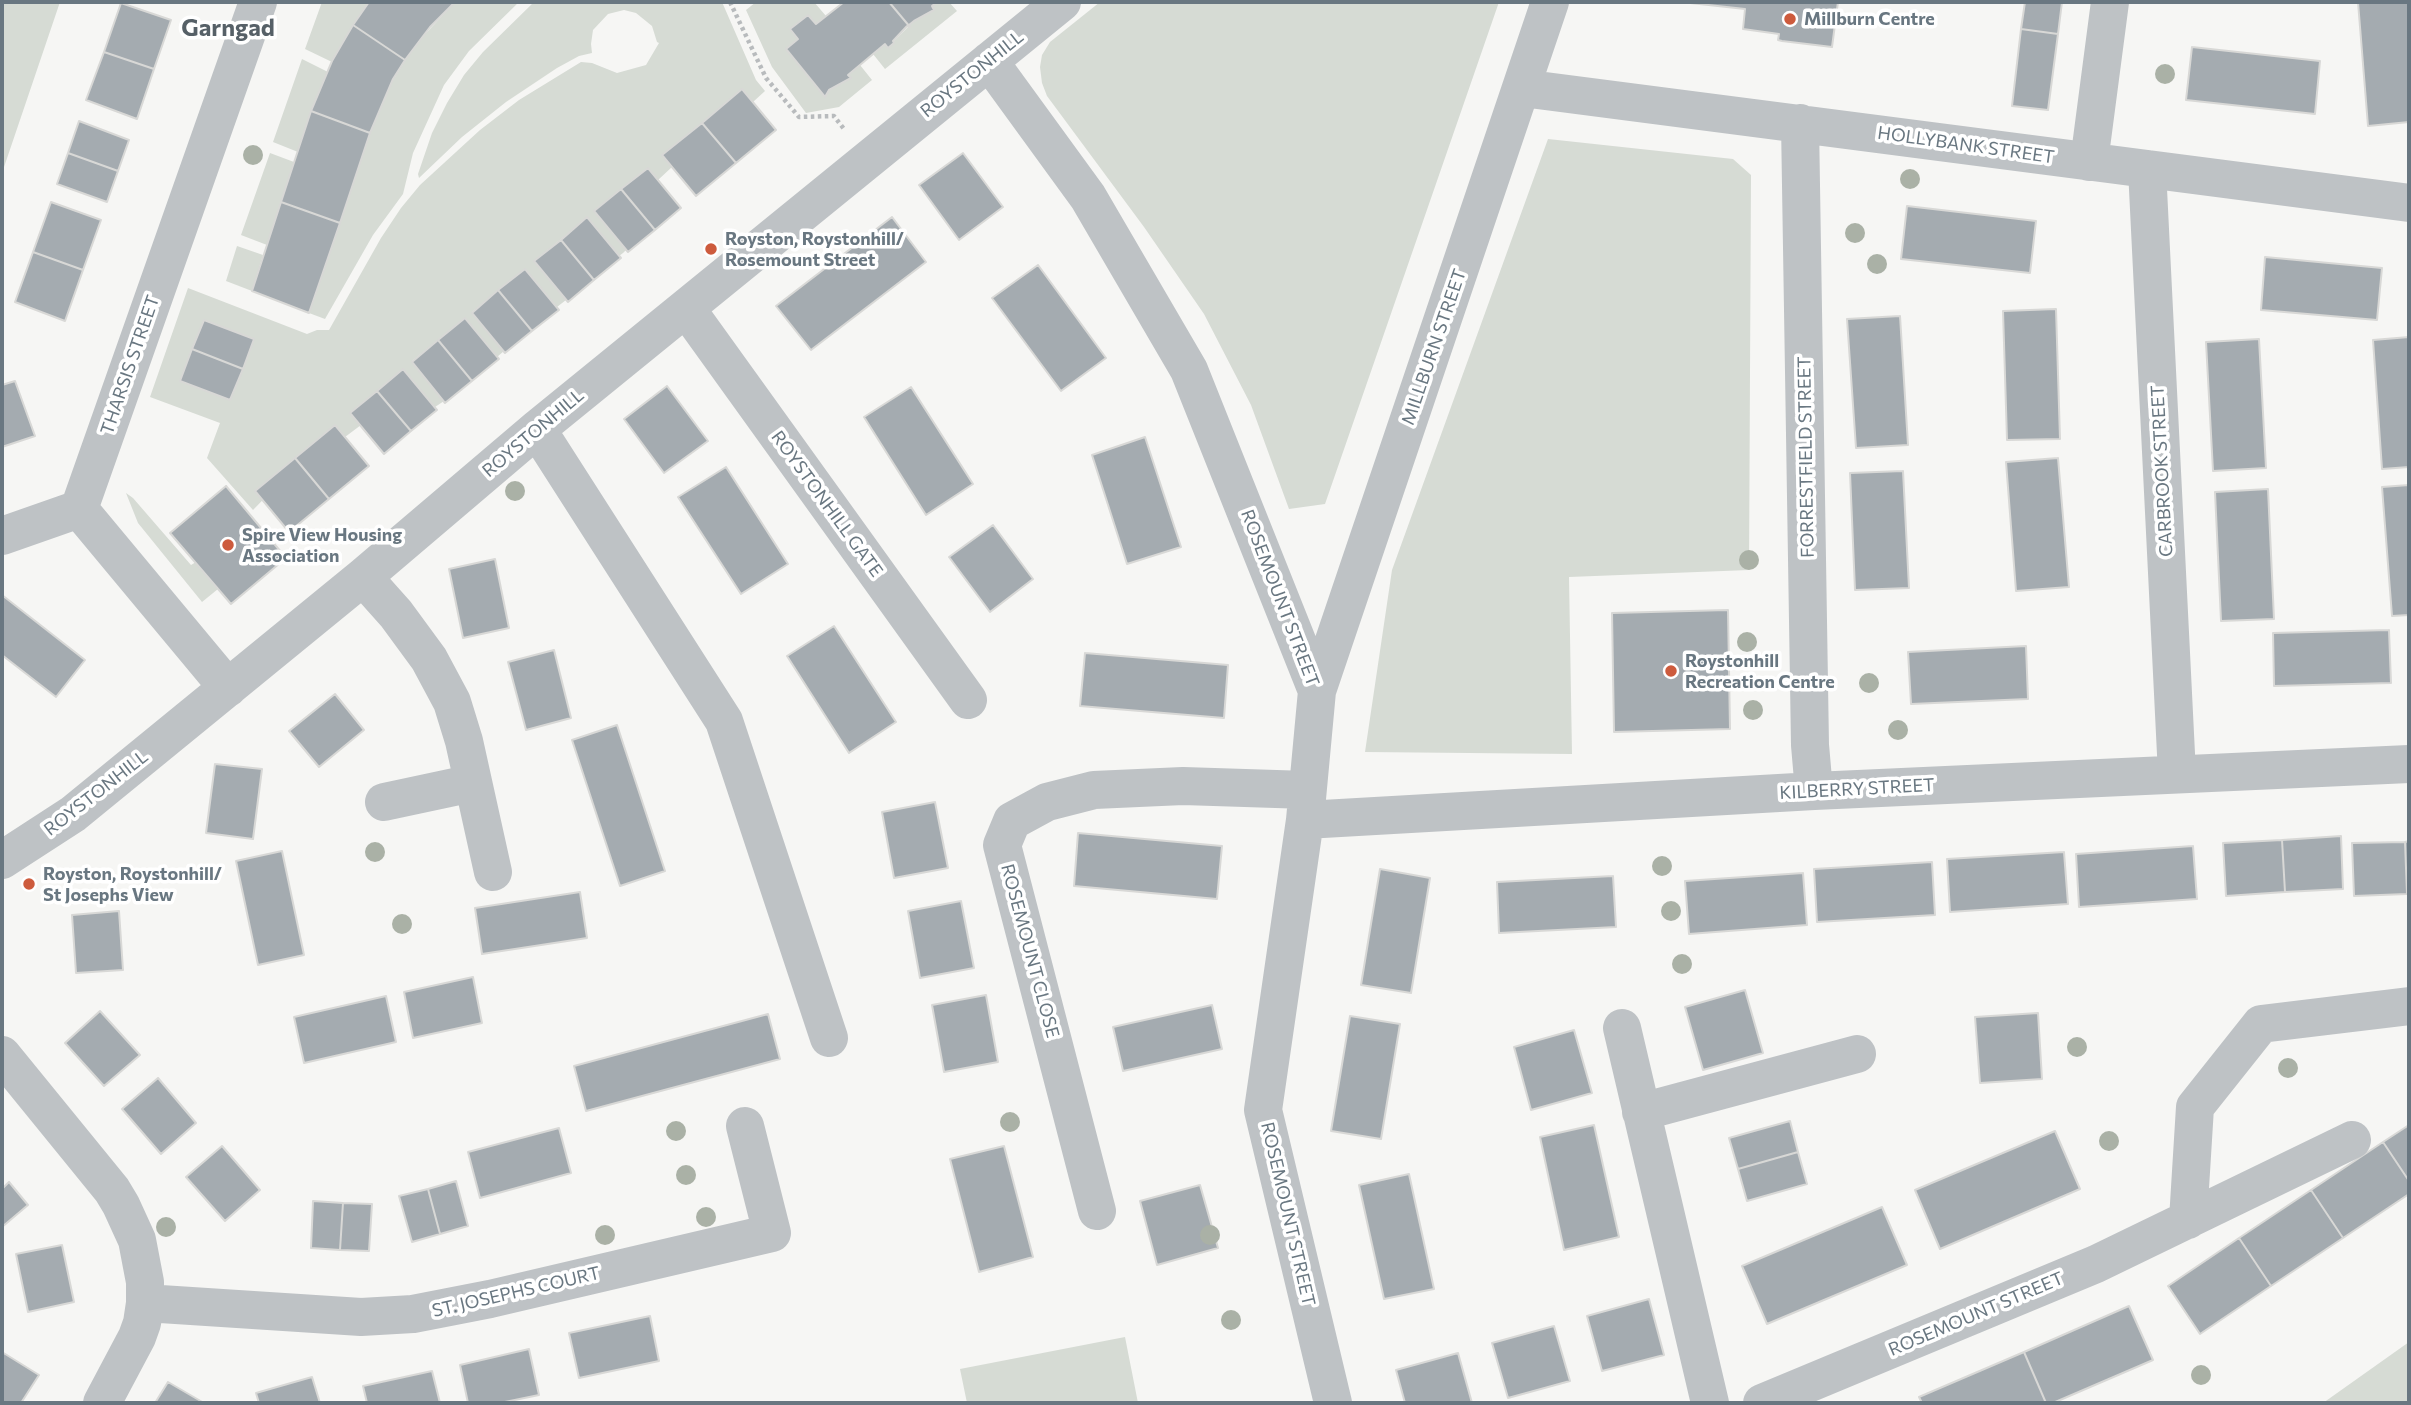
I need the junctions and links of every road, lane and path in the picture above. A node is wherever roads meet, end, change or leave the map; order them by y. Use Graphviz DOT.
graph roads {
  1 [pos="258,2"];
  2 [pos="730,2"];
  3 [pos="1062,2"];
  4 [pos="1550,2"];
  5 [pos="2110,2"];
  6 [pos="989,61"];
  7 [pos="1522,88"];
  8 [pos="1800,123"];
  9 [pos="869,159"];
  10 [pos="2089,162"];
  11 [pos="2147,169"];
  12 [pos="2409,203"];
  13 [pos="686,308"];
  14 [pos="537,429"];
  15 [pos="79,509"];
  16 [pos="2,536"];
  17 [pos="363,577"];
  18 [pos="228,688"];
  19 [pos="1317,691"];
  20 [pos="968,700"];
  21 [pos="2409,764"];
  22 [pos="2177,774"];
  23 [pos="473,783"];
  24 [pos="1814,791"];
  25 [pos="384,802"];
  26 [pos="1306,805"];
  27 [pos="2,860"];
  28 [pos="493,872"];
  29 [pos="2409,1006"];
  30 [pos="1622,1028"];
  31 [pos="829,1038"];
  32 [pos="1857,1054"];
  33 [pos="2,1055"];
  34 [pos="1642,1112"];
  35 [pos="745,1126"];
  36 [pos="2352,1140"];
  37 [pos="1097,1211"];
  38 [pos="2188,1220"];
  39 [pos="145,1303"];
  40 [pos="102,1403"];
  41 [pos="1333,1403"];
  42 [pos="1710,1403"];
  43 [pos="1762,1403"];
  1 -- 15 [label="street, THARSIS STREET"];
  2 -- 9 [label="path"];
  3 -- 6 [label="street, ROYSTONHILL"];
  4 -- 7 [label="street, MILLBURN STREET"];
  5 -- 10 [label="street"];
  6 -- 9 [label="street, ROYSTONHILL"];
  6 -- 19 [label="street, ROSEMOUNT STREET"];
  7 -- 8 [label="street, HOLLYBANK STREET"];
  7 -- 19 [label="street, MILLBURN STREET"];
  8 -- 10 [label="street, HOLLYBANK STREET"];
  8 -- 24 [label="street, FORRESTFIELD STREET"];
  9 -- 13 [label="street, ROYSTONHILL"];
  10 -- 11 [label="street, HOLLYBANK STREET"];
  11 -- 12 [label="street, HOLLYBANK STREET"];
  11 -- 22 [label="street, CARBROOK STREET"];
  13 -- 14 [label="street, ROYSTONHILL"];
  13 -- 20 [label="street, ROYSTONHILL GATE"];
  14 -- 17 [label="street, ROYSTONHILL"];
  14 -- 31 [label="street"];
  15 -- 16 [label="street"];
  15 -- 18 [label="street"];
  17 -- 18 [label="street, ROYSTONHILL"];
  17 -- 23 [label="street"];
  18 -- 27 [label="street, ROYSTONHILL"];
  19 -- 26 [label="street, ROSEMOUNT STREET"];
  21 -- 22 [label="street, KILBERRY STREET"];
  22 -- 24 [label="street, KILBERRY STREET"];
  23 -- 25 [label="street"];
  23 -- 28 [label="street"];
  24 -- 26 [label="street, KILBERRY STREET"];
  26 -- 37 [label="street, ROSEMOUNT CLOSE"];
  26 -- 41 [label="street, ROSEMOUNT STREET"];
  29 -- 38 [label="street"];
  30 -- 34 [label="street"];
  32 -- 34 [label="street"];
  33 -- 39 [label="street"];
  34 -- 42 [label="street"];
  35 -- 39 [label="street, ST. JOSEPHS COURT"];
  36 -- 38 [label="street, ROSEMOUNT STREET"];
  38 -- 43 [label="street, ROSEMOUNT STREET"];
  39 -- 40 [label="street"];
}
